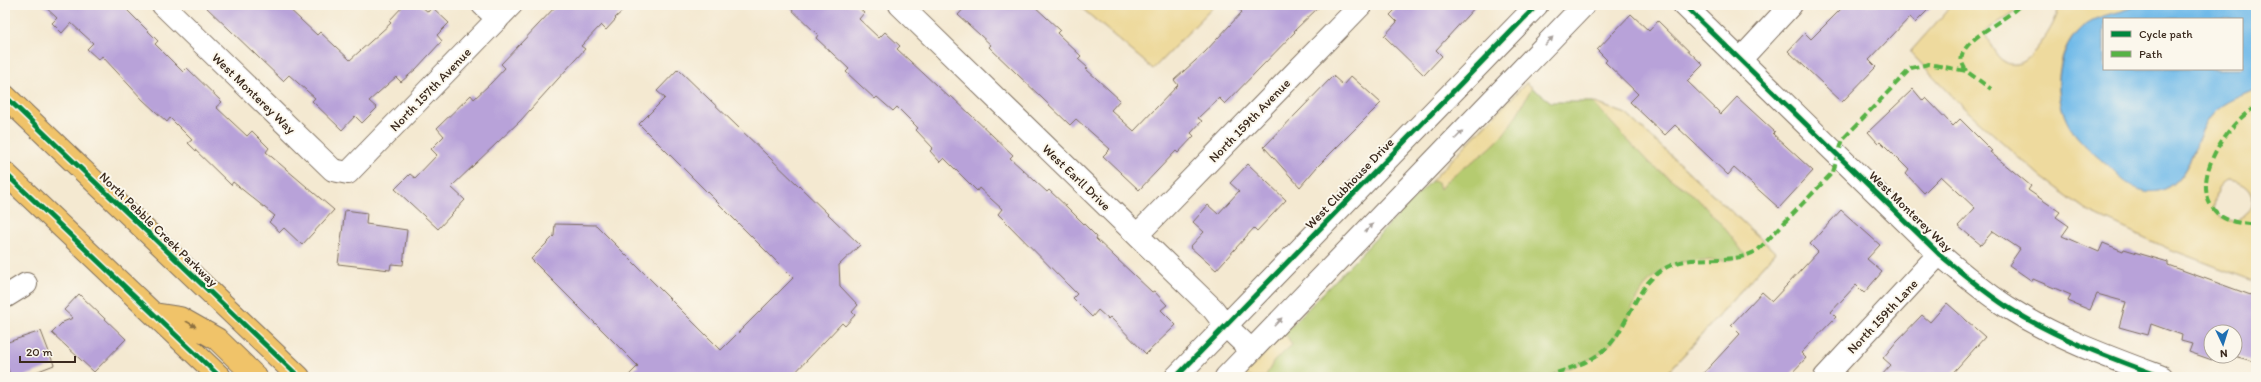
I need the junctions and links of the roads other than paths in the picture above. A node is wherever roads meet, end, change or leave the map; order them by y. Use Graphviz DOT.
graph roads {
  1 [pos="163,5"];
  2 [pos="900,5"];
  3 [pos="1361,5"];
  4 [pos="1537,5"];
  5 [pos="1584,5"];
  6 [pos="1684,5"];
  7 [pos="1791,5"];
  8 [pos="497,10"];
  9 [pos="1740,60"];
  10 [pos="5,96"];
  11 [pos="5,173"];
  12 [pos="348,173"];
  13 [pos="1137,236"];
  14 [pos="1939,254"];
  15 [pos="26,284"];
  16 [pos="5,298"];
  17 [pos="154,314"];
  18 [pos="1226,326"];
  19 [pos="1251,350"];
  20 [pos="2136,372"];
  21 [pos="220,377"];
  22 [pos="256,377"];
  23 [pos="298,377"];
  24 [pos="1176,377"];
  25 [pos="1226,377"];
  26 [pos="1825,377"];
  27 [pos="2162,377"];
  1 -- 12 [label="street, West Monterey Way"];
  2 -- 13 [label="street, West Earll Drive"];
  3 -- 13 [label="street, North 159th Avenue"];
  4 -- 18 [label="street, West Clubhouse Drive"];
  19 -- 5 [label="street, one-way"];
  6 -- 9 [label="street, West Monterey Way"];
  7 -- 9 [label="street"];
  8 -- 12 [label="street, North 157th Avenue"];
  9 -- 14 [label="street, West Monterey Way"];
  10 -- 23 [label="main road, North Pebble Creek Parkway"];
  11 -- 17 [label="main road"];
  13 -- 18 [label="street, West Earll Drive"];
  14 -- 20 [label="street, West Monterey Way"];
  14 -- 26 [label="street, North 159th Lane"];
  15 -- 16 [label="street"];
  17 -- 21 [label="main road"];
  17 -- 22 [label="main road, one-way"];
  18 -- 19 [label="street, West Earll Drive"];
  18 -- 24 [label="street, West Clubhouse Drive"];
  19 -- 25 [label="street"];
  20 -- 27 [label="street, West Monterey Way"];
}
